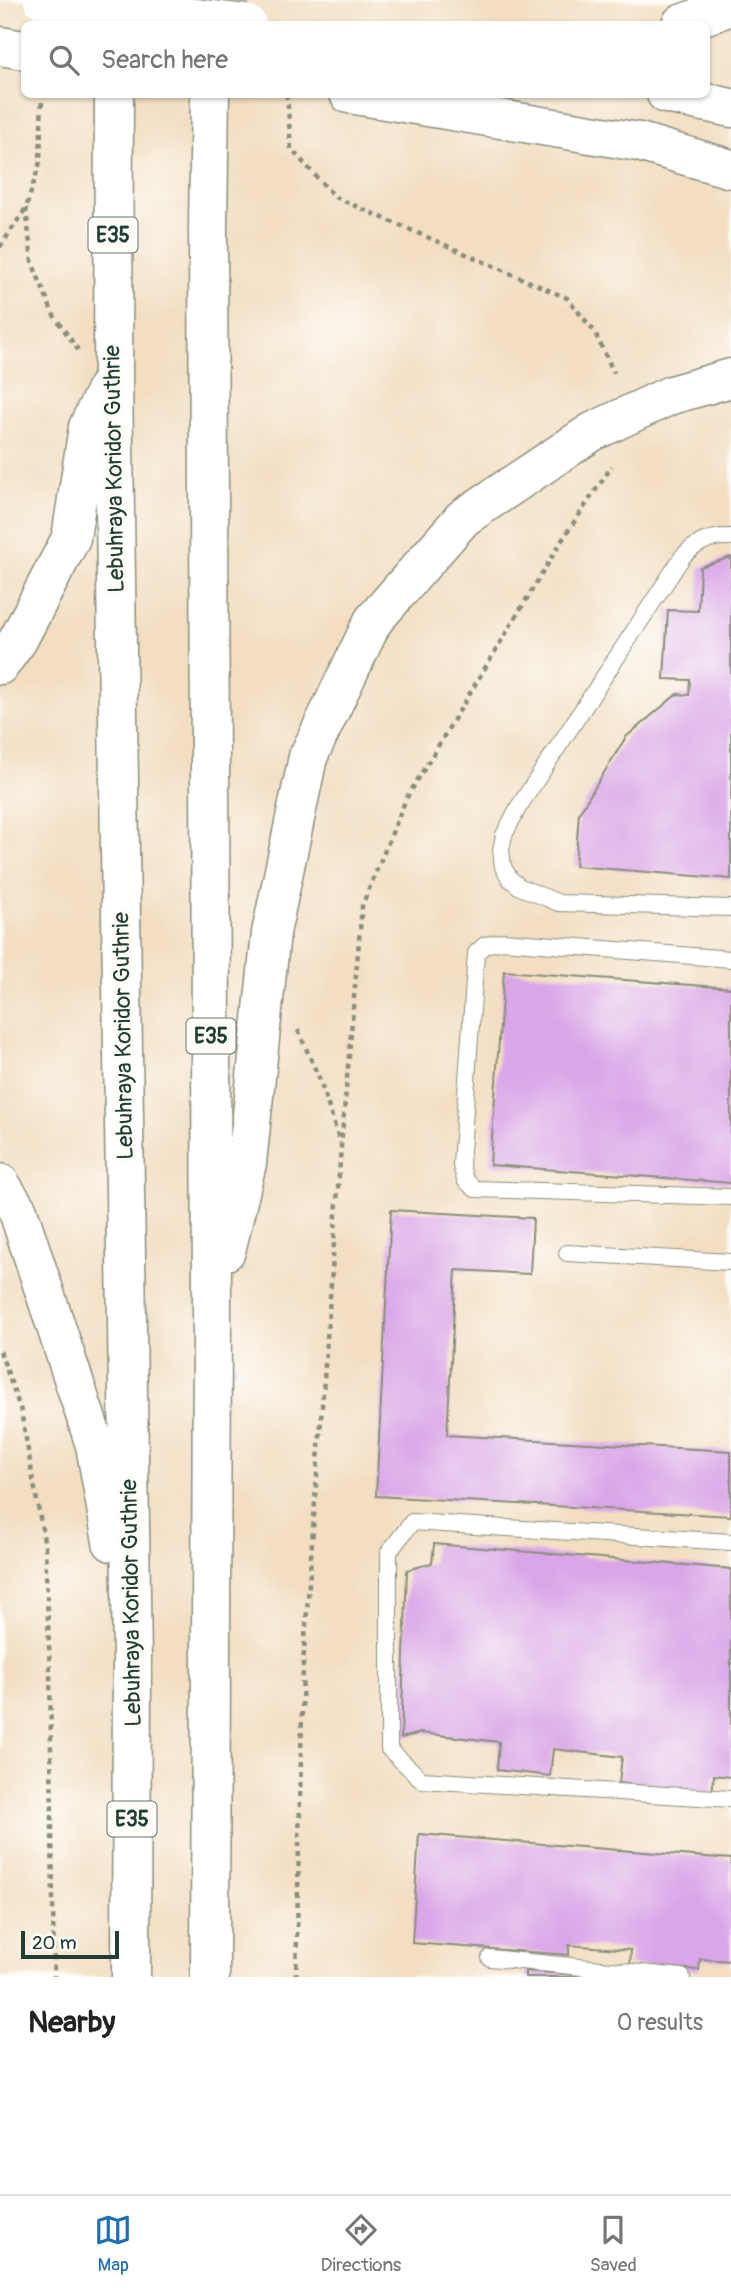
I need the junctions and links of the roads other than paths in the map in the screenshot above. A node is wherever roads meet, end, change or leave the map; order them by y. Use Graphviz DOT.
graph roads {
  1 [pos="43,0"];
  2 [pos="114,0"];
  3 [pos="212,0"];
  4 [pos="731,6"];
  5 [pos="114,21"];
  6 [pos="212,21"];
  7 [pos="222,21"];
  8 [pos="689,21"];
  9 [pos="0,46"];
  10 [pos="21,50"];
  11 [pos="114,98"];
  12 [pos="210,98"];
  13 [pos="377,98"];
  14 [pos="685,98"];
  15 [pos="731,108"];
  16 [pos="731,169"];
  17 [pos="113,376"];
  18 [pos="731,378"];
  19 [pos="731,537"];
  20 [pos="0,666"];
  21 [pos="731,908"];
  22 [pos="731,959"];
  23 [pos="0,1183"];
  24 [pos="731,1197"];
  25 [pos="566,1254"];
  26 [pos="731,1262"];
  27 [pos="212,1311"];
  28 [pos="731,1542"];
  29 [pos="132,1661"];
  30 [pos="731,1798"];
  31 [pos="490,1958"];
  32 [pos="131,1977"];
  33 [pos="210,1977"];
  34 [pos="682,1977"];
  1 -- 7 [label="main road, bridge"];
  2 -- 5 [label="main road"];
  3 -- 6 [label="main road"];
  4 -- 8 [label="main road"];
  9 -- 10 [label="main road"];
  11 -- 17 [label="main road, Lebuhraya Koridor Guthrie / E35"];
  12 -- 27 [label="main road, E35"];
  13 -- 16 [label="main road"];
  14 -- 15 [label="main road"];
  17 -- 20 [label="main road"];
  17 -- 29 [label="main road, Lebuhraya Koridor Guthrie / E35"];
  18 -- 27 [label="main road"];
  19 -- 21 [label="lane"];
  22 -- 24 [label="lane"];
  23 -- 29 [label="main road"];
  25 -- 26 [label="lane"];
  27 -- 33 [label="main road, E35"];
  28 -- 30 [label="lane"];
  29 -- 32 [label="main road, Lebuhraya Koridor Guthrie / E35"];
  31 -- 34 [label="lane"];
}
